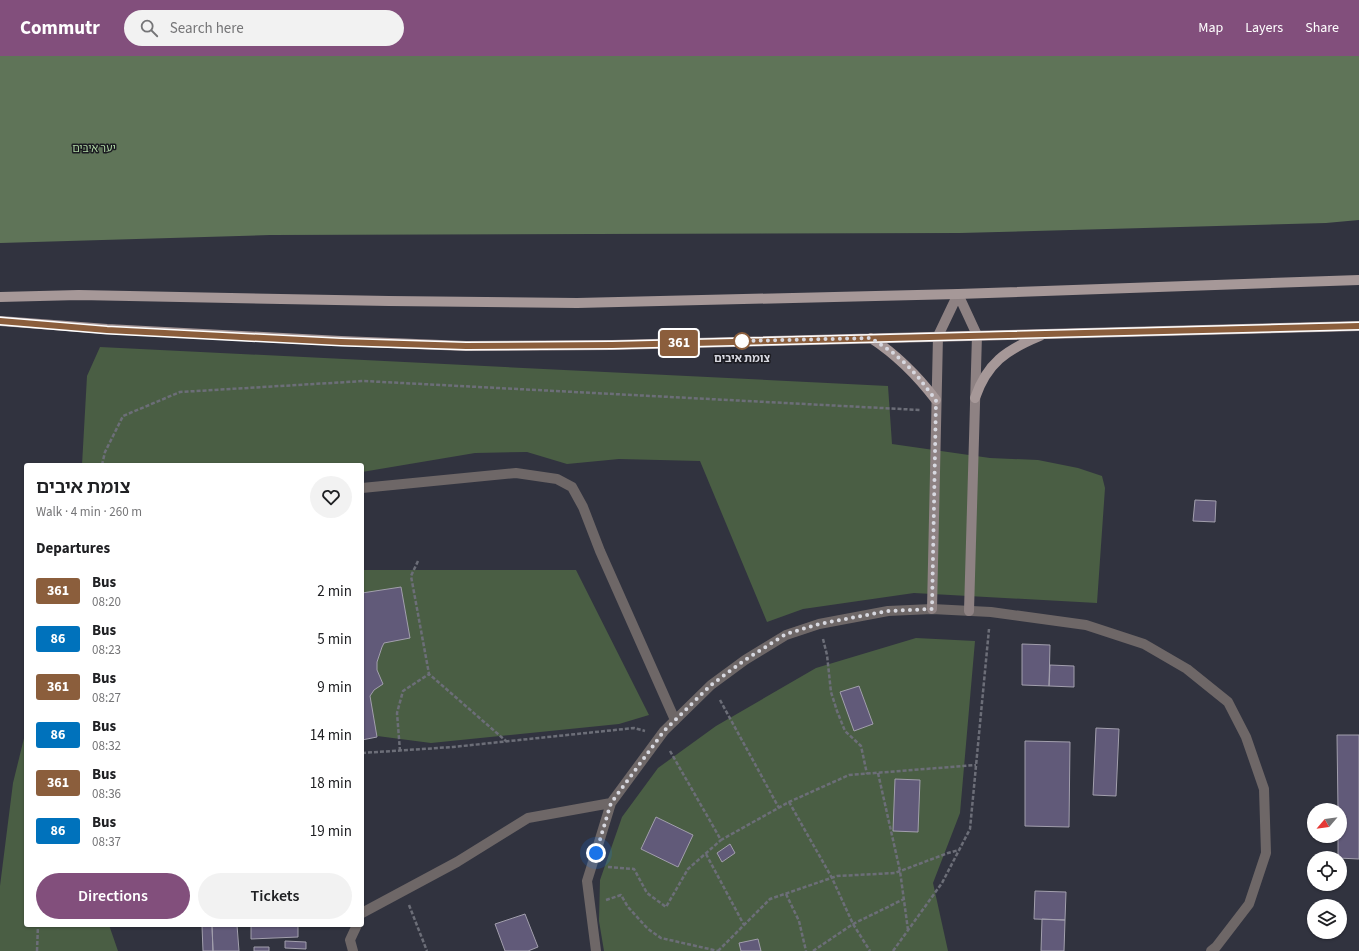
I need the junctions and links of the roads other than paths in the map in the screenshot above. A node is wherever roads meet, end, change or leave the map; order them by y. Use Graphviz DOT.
graph roads {
  1 [pos="1359,280"];
  2 [pos="958,294"];
  3 [pos="0,297"];
  4 [pos="0,321"];
  5 [pos="1359,326"];
  6 [pos="1045,334"];
  7 [pos="938,336"];
  8 [pos="977,336"];
  9 [pos="871,338"];
  10 [pos="975,398"];
  11 [pos="936,400"];
  12 [pos="364,488"];
  13 [pos="932,609"];
  14 [pos="969,611"];
  15 [pos="675,720"];
  16 [pos="611,803"];
  17 [pos="364,913"];
  18 [pos="356,927"];
  19 [pos="353,951"];
  20 [pos="596,951"];
  21 [pos="1211,951"];
  1 -- 2 [label="main road"];
  2 -- 3 [label="main road"];
  2 -- 7 [label="main road"];
  2 -- 8 [label="main road"];
  4 -- 9 [label="main road"];
  5 -- 6 [label="main road"];
  6 -- 8 [label="main road"];
  6 -- 10 [label="main road"];
  7 -- 8 [label="main road"];
  7 -- 9 [label="main road"];
  7 -- 11 [label="main road"];
  8 -- 10 [label="main road"];
  9 -- 11 [label="main road"];
  10 -- 14 [label="main road"];
  11 -- 13 [label="main road"];
  12 -- 15 [label="street"];
  13 -- 14 [label="street"];
  13 -- 15 [label="street"];
  14 -- 21 [label="street"];
  15 -- 16 [label="street"];
  16 -- 17 [label="street"];
  16 -- 20 [label="street"];
  18 -- 19 [label="street"];
}
